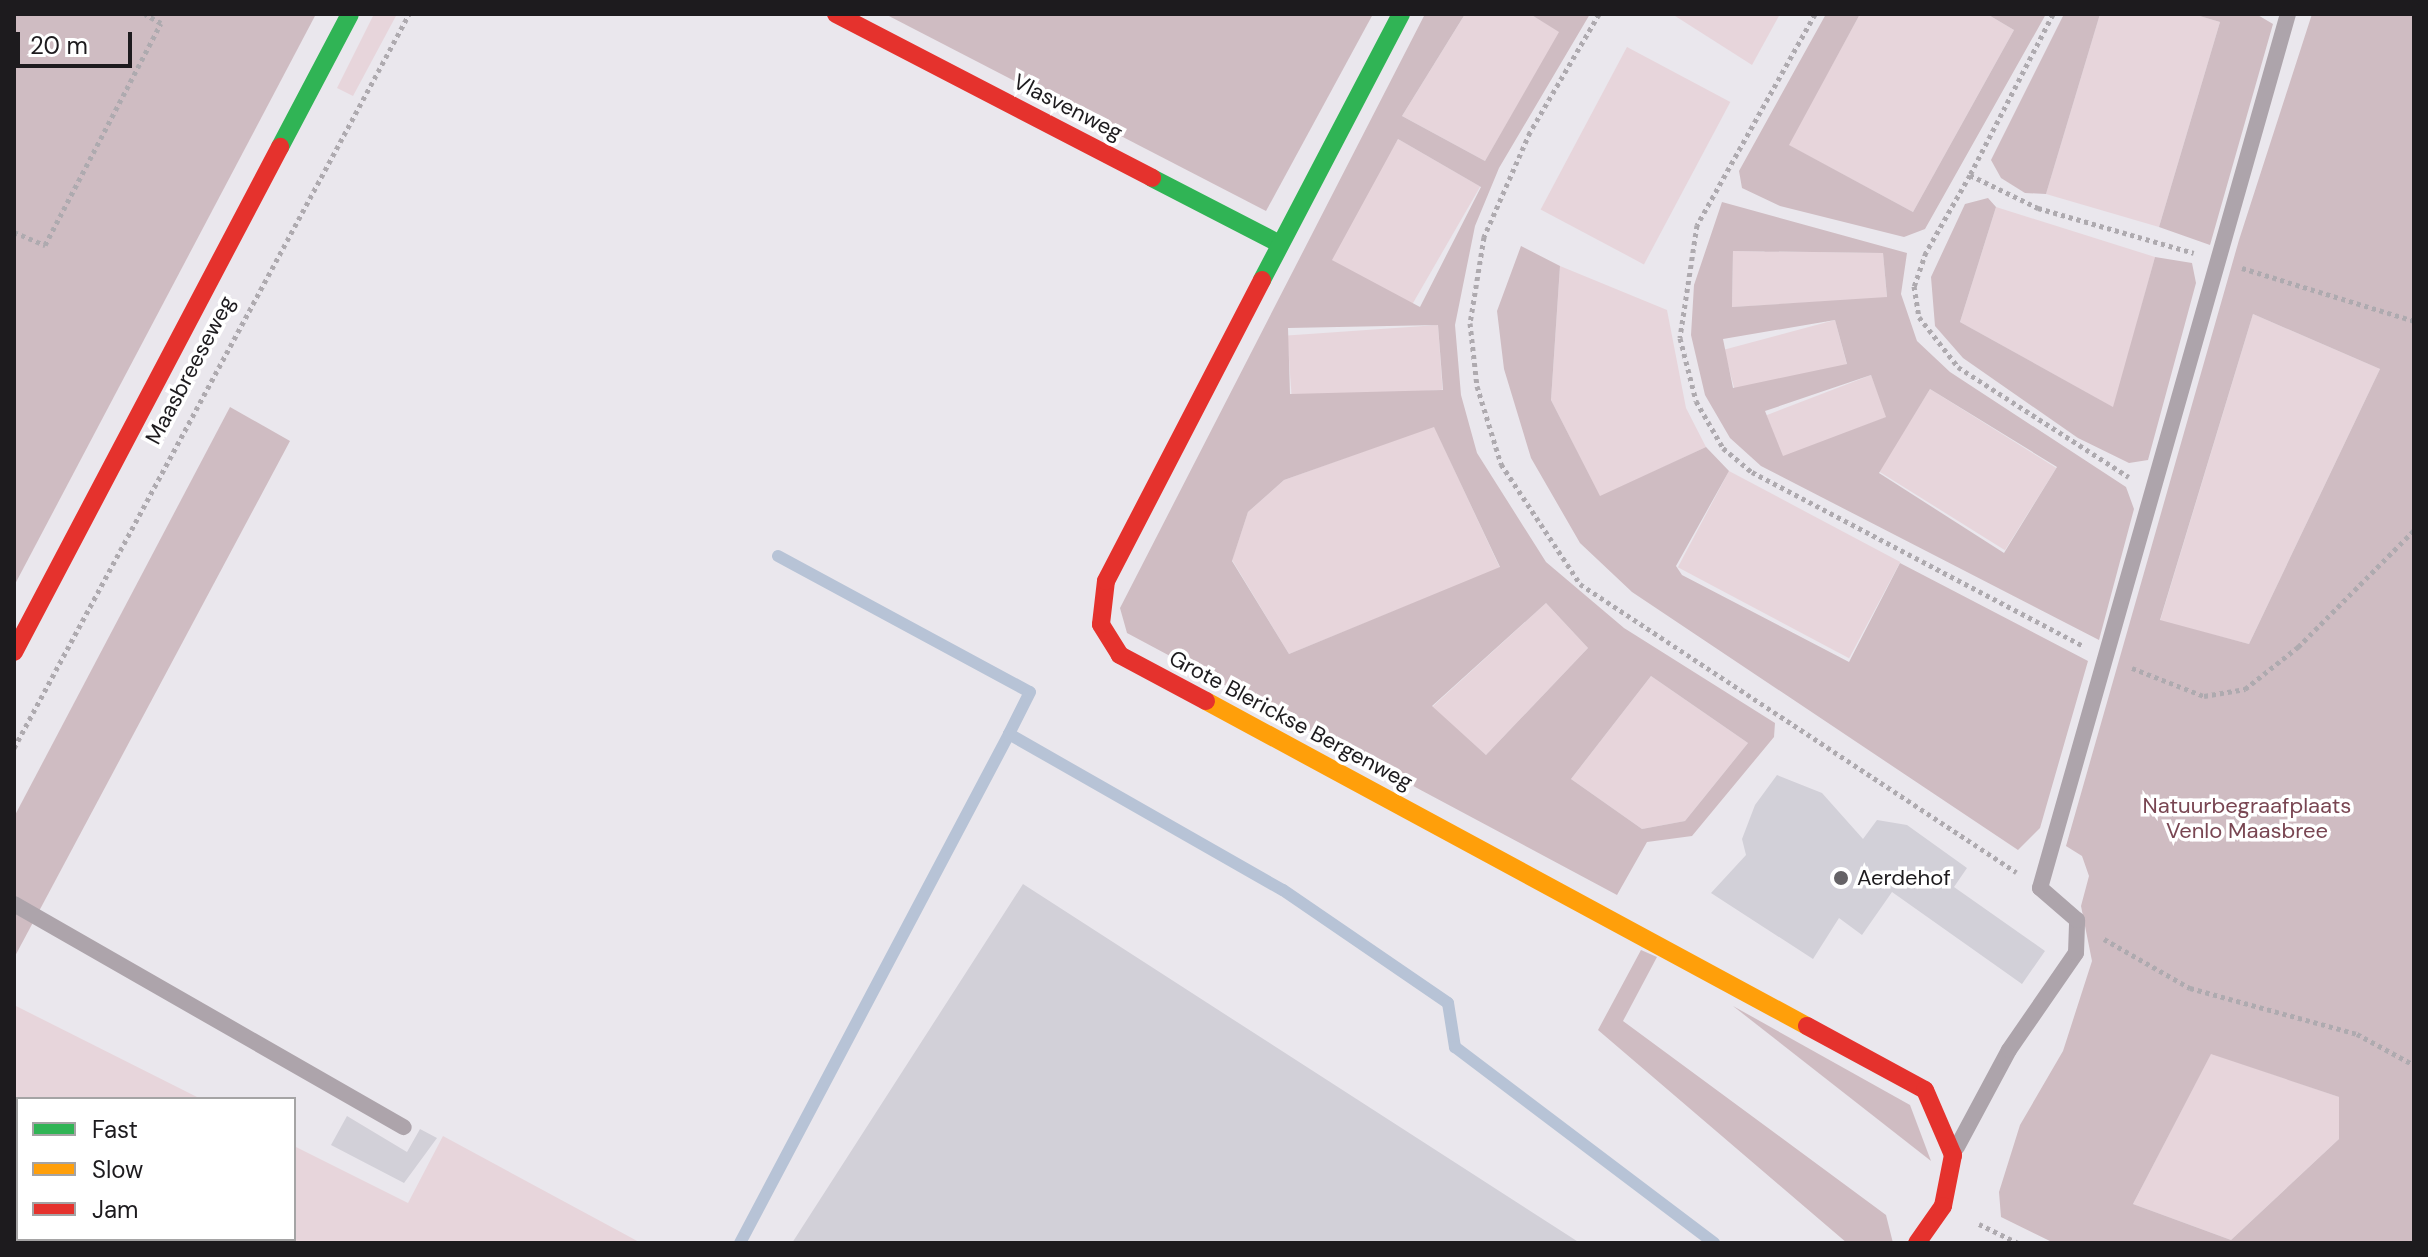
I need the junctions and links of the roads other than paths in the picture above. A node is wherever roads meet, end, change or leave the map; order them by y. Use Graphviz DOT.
graph roads {
  1 [pos="350,14"];
  2 [pos="836,14"];
  3 [pos="1401,14"];
  4 [pos="2288,14"];
  5 [pos="1278,243"];
  6 [pos="14,652"];
  7 [pos="14,904"];
  8 [pos="404,1127"];
  9 [pos="1953,1155"];
  10 [pos="1917,1243"];
  1 -- 6 [label="street, Maasbreeseweg"];
  2 -- 5 [label="street, Vlasvenweg"];
  3 -- 5 [label="street, Grote Blerickse Bergenweg"];
  4 -- 9 [label="lane"];
  5 -- 9 [label="street, Grote Blerickse Bergenweg"];
  7 -- 8 [label="lane"];
  9 -- 10 [label="street"];
}
